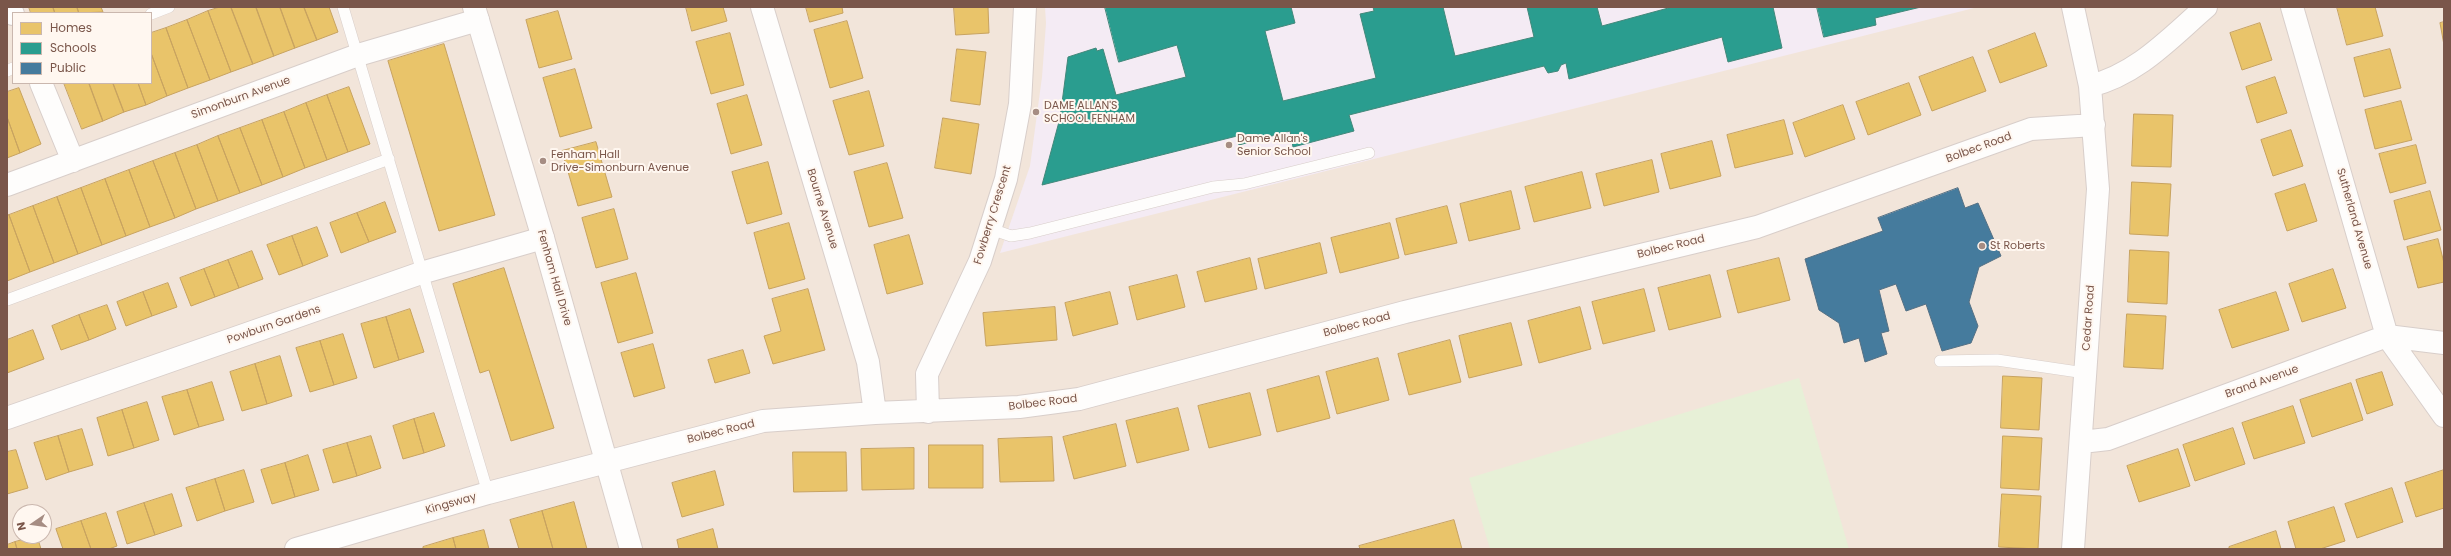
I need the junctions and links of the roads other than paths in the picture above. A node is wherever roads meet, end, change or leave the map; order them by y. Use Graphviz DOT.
graph roads {
  1 [pos="170,7"];
  2 [pos="344,7"];
  3 [pos="762,7"];
  4 [pos="1025,7"];
  5 [pos="2073,7"];
  6 [pos="2206,7"];
  7 [pos="2292,7"];
  8 [pos="476,13"];
  9 [pos="152,14"];
  10 [pos="358,55"];
  11 [pos="41,84"];
  12 [pos="2090,86"];
  13 [pos="2094,126"];
  14 [pos="1368,153"];
  15 [pos="389,159"];
  16 [pos="73,161"];
  17 [pos="7,185"];
  18 [pos="991,229"];
  19 [pos="543,238"];
  20 [pos="421,273"];
  21 [pos="7,300"];
  22 [pos="2387,336"];
  23 [pos="2444,343"];
  24 [pos="1940,361"];
  25 [pos="2085,372"];
  26 [pos="928,412"];
  27 [pos="875,413"];
  28 [pos="2444,416"];
  29 [pos="7,418"];
  30 [pos="2082,442"];
  31 [pos="606,462"];
  32 [pos="488,493"];
  33 [pos="296,549"];
  34 [pos="631,549"];
  35 [pos="2073,549"];
  1 -- 9 [label="lane"];
  2 -- 10 [label="lane"];
  3 -- 27 [label="street, Bourne Avenue"];
  4 -- 18 [label="street, Fowberry Crescent"];
  5 -- 12 [label="street, Cedar Road"];
  6 -- 12 [label="street"];
  7 -- 22 [label="street, Sutherland Avenue"];
  8 -- 10 [label="street, Simonburn Avenue"];
  8 -- 19 [label="street, Fenham Hall Drive"];
  10 -- 15 [label="lane"];
  10 -- 16 [label="street, Simonburn Avenue"];
  11 -- 16 [label="street"];
  12 -- 13 [label="street, Cedar Road"];
  13 -- 25 [label="street, Cedar Road"];
  13 -- 26 [label="street, Bolbec Road"];
  14 -- 18 [label="lane"];
  15 -- 20 [label="lane"];
  15 -- 21 [label="lane"];
  16 -- 17 [label="street, Simonburn Avenue"];
  18 -- 26 [label="street, Fowberry Crescent"];
  19 -- 20 [label="street, Powburn Gardens"];
  19 -- 31 [label="street, Fenham Hall Drive"];
  20 -- 29 [label="street, Powburn Gardens"];
  20 -- 32 [label="lane"];
  22 -- 23 [label="street, Brand Avenue"];
  22 -- 28 [label="street, Sutherland Avenue"];
  22 -- 30 [label="street, Brand Avenue"];
  24 -- 25 [label="lane"];
  25 -- 30 [label="street, Cedar Road"];
  26 -- 27 [label="street, Bolbec Road"];
  27 -- 31 [label="street, Bolbec Road"];
  30 -- 35 [label="street, Cedar Road"];
  31 -- 32 [label="street, Kingsway"];
  31 -- 34 [label="street, Fenham Hall Drive"];
  32 -- 33 [label="street, Kingsway"];
}
